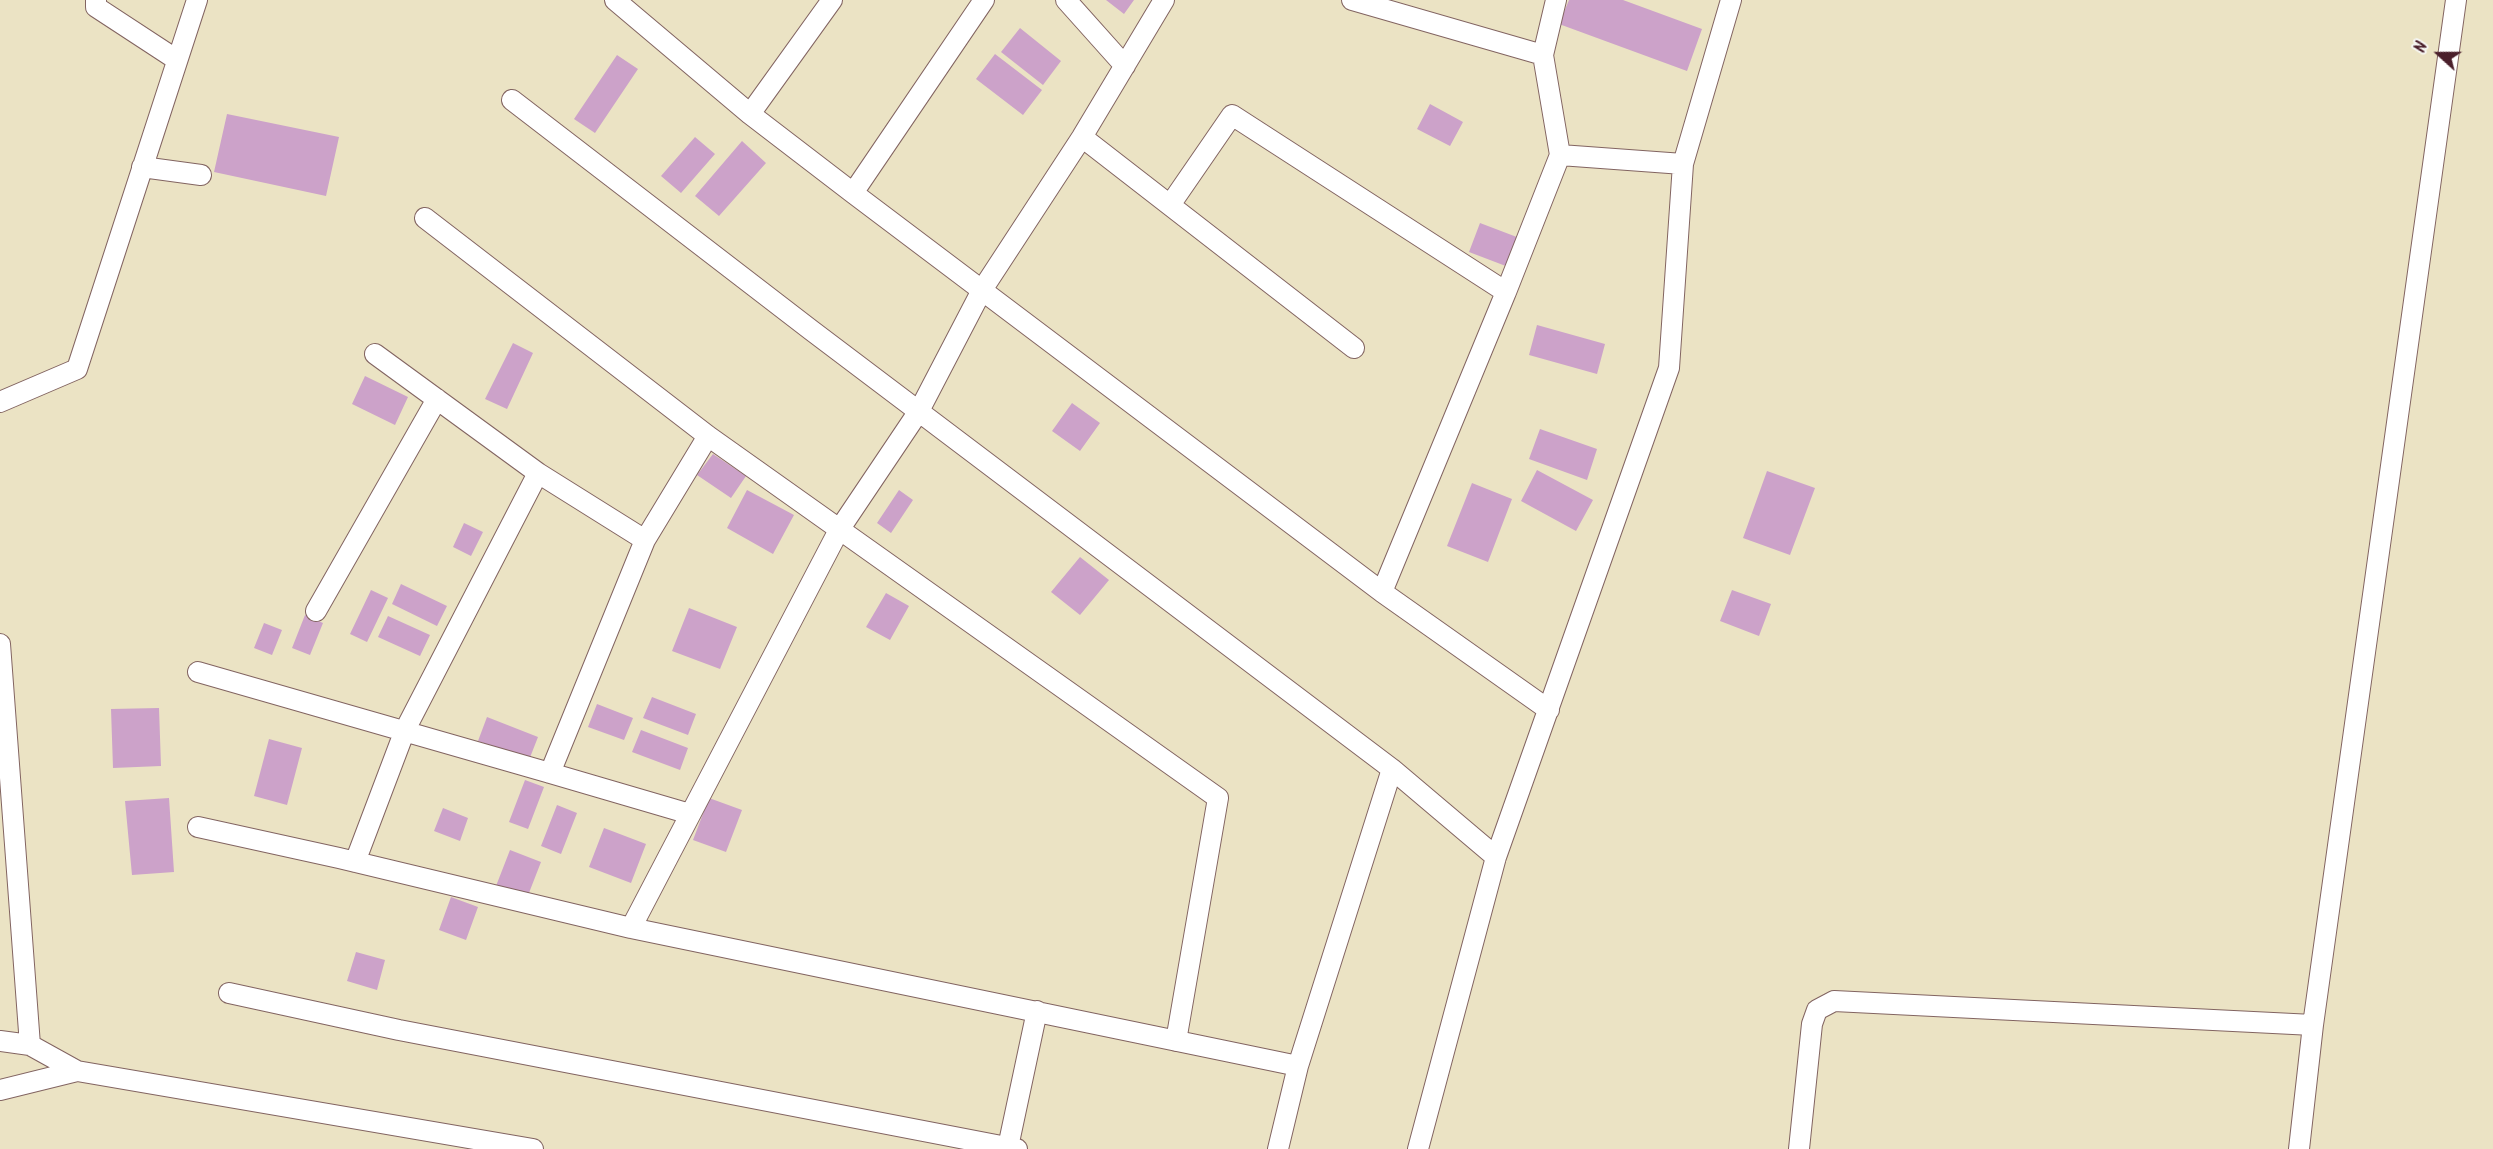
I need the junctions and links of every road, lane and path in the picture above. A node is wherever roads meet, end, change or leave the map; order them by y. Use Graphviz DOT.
graph roads {
  1 [pos="96,0"];
  2 [pos="197,0"];
  3 [pos="615,0"];
  4 [pos="832,0"];
  5 [pos="984,0"];
  6 [pos="1066,0"];
  7 [pos="1164,0"];
  8 [pos="1352,0"];
  9 [pos="1556,0"];
  10 [pos="1731,0"];
  11 [pos="2456,0"];
  12 [pos="1543,55"];
  13 [pos="177,60"];
  14 [pos="1125,66"];
  15 [pos="512,100"];
  16 [pos="750,114"];
  17 [pos="1082,137"];
  18 [pos="1560,155"];
  19 [pos="1683,164"];
  20 [pos="142,167"];
  21 [pos="201,175"];
  22 [pos="853,193"];
  23 [pos="1170,205"];
  24 [pos="425,218"];
  25 [pos="982,290"];
  26 [pos="1506,292"];
  27 [pos="1354,348"];
  28 [pos="375,354"];
  29 [pos="437,399"];
  30 [pos="0,402"];
  31 [pos="919,411"];
  32 [pos="708,436"];
  33 [pos="538,474"];
  34 [pos="839,530"];
  35 [pos="645,540"];
  36 [pos="1382,592"];
  37 [pos="316,611"];
  38 [pos="0,644"];
  39 [pos="198,672"];
  40 [pos="1549,710"];
  41 [pos="405,730"];
  42 [pos="1392,769"];
  43 [pos="550,773"];
  44 [pos="690,814"];
  45 [pos="198,827"];
  46 [pos="1496,857"];
  47 [pos="355,862"];
  48 [pos="630,927"];
  49 [pos="229,993"];
  50 [pos="1037,1011"];
  51 [pos="2313,1025"];
  52 [pos="0,1041"];
  53 [pos="1176,1041"];
  54 [pos="30,1044"];
  55 [pos="1298,1066"];
  56 [pos="77,1071"];
  57 [pos="0,1090"];
  58 [pos="1012,1148"];
  59 [pos="533,1149"];
  60 [pos="1278,1149"];
  61 [pos="1418,1149"];
  62 [pos="1799,1149"];
  63 [pos="2299,1149"];
  1 -- 13 [label="lane"];
  2 -- 13 [label="lane"];
  3 -- 16 [label="lane"];
  4 -- 16 [label="lane"];
  5 -- 22 [label="lane"];
  6 -- 14 [label="lane"];
  7 -- 14 [label="lane"];
  8 -- 12 [label="lane"];
  9 -- 12 [label="lane"];
  10 -- 19 [label="lane"];
  11 -- 51 [label="lane"];
  12 -- 18 [label="lane"];
  13 -- 20 [label="lane"];
  14 -- 17 [label="lane"];
  15 -- 31 [label="lane"];
  16 -- 22 [label="lane"];
  17 -- 23 [label="lane"];
  17 -- 25 [label="lane"];
  18 -- 19 [label="lane"];
  18 -- 26 [label="lane"];
  19 -- 40 [label="lane"];
  20 -- 21 [label="lane"];
  20 -- 30 [label="lane"];
  22 -- 25 [label="lane"];
  23 -- 26 [label="lane"];
  23 -- 27 [label="lane"];
  24 -- 32 [label="lane"];
  25 -- 31 [label="lane"];
  25 -- 36 [label="lane"];
  26 -- 36 [label="lane"];
  28 -- 29 [label="lane"];
  29 -- 33 [label="lane"];
  29 -- 37 [label="lane"];
  31 -- 34 [label="lane"];
  31 -- 42 [label="lane"];
  32 -- 34 [label="lane"];
  32 -- 35 [label="lane"];
  33 -- 35 [label="lane"];
  33 -- 41 [label="lane"];
  34 -- 44 [label="lane"];
  34 -- 53 [label="lane"];
  35 -- 43 [label="lane"];
  36 -- 40 [label="lane"];
  38 -- 54 [label="lane"];
  39 -- 41 [label="lane"];
  40 -- 46 [label="lane"];
  41 -- 43 [label="lane"];
  41 -- 47 [label="lane"];
  42 -- 46 [label="lane"];
  42 -- 55 [label="lane"];
  43 -- 44 [label="lane"];
  44 -- 48 [label="lane"];
  45 -- 47 [label="lane"];
  46 -- 61 [label="lane"];
  47 -- 48 [label="lane"];
  48 -- 50 [label="lane"];
  49 -- 58 [label="lane"];
  50 -- 53 [label="lane"];
  50 -- 58 [label="lane"];
  51 -- 62 [label="lane"];
  51 -- 63 [label="lane"];
  52 -- 54 [label="lane"];
  53 -- 55 [label="lane"];
  54 -- 56 [label="lane"];
  55 -- 60 [label="lane"];
  56 -- 57 [label="lane"];
  56 -- 59 [label="lane"];
}
